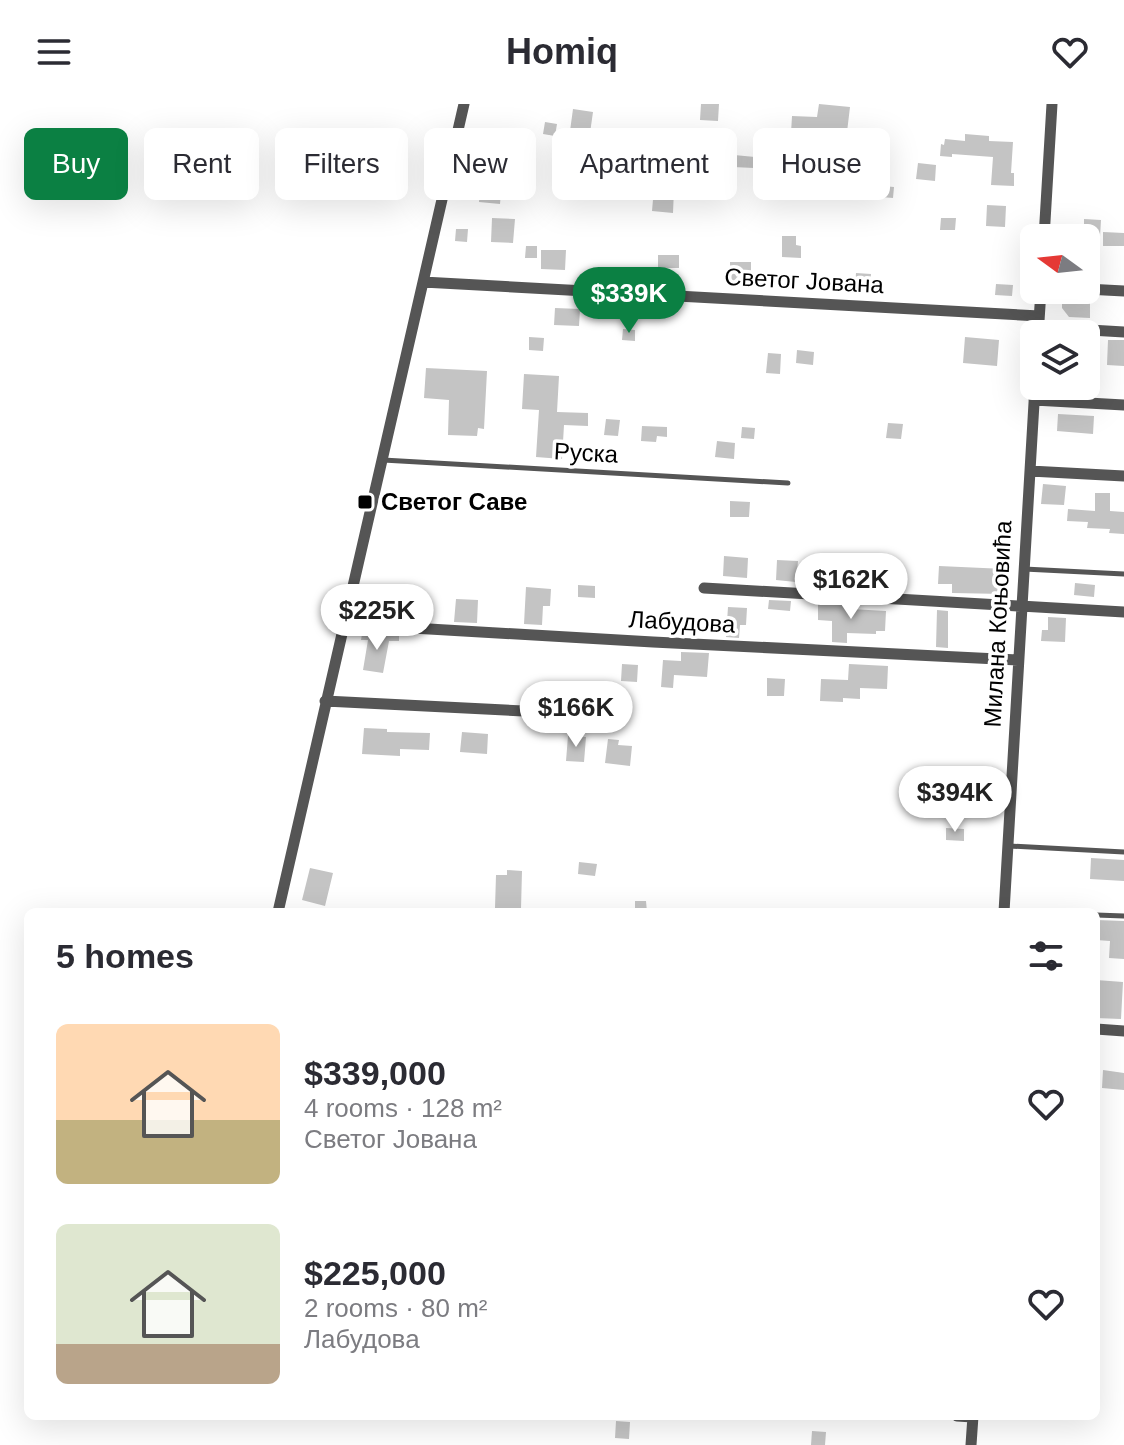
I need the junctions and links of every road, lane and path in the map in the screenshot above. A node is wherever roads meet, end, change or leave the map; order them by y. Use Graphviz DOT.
graph roads {
  1 [pos="464,104"];
  2 [pos="1052,104"];
  3 [pos="1045,224"];
  4 [pos="423,282"];
  5 [pos="1100,290"];
  6 [pos="1124,291"];
  7 [pos="1020,325"];
  8 [pos="1100,330"];
  9 [pos="1124,332"];
  10 [pos="1034,400"];
  11 [pos="1124,405"];
  12 [pos="382,460"];
  13 [pos="1030,471"];
  14 [pos="1124,476"];
  15 [pos="788,483"];
  16 [pos="1023,568"];
  17 [pos="1124,574"];
  18 [pos="704,588"];
  19 [pos="1021,606"];
  20 [pos="1124,612"];
  21 [pos="344,624"];
  22 [pos="1018,660"];
  23 [pos="325,701"];
  24 [pos="604,715"];
  25 [pos="1008,846"];
  26 [pos="1124,852"];
  27 [pos="279,908"];
  28 [pos="1004,908"];
  29 [pos="1100,915"];
  30 [pos="1124,916"];
  31 [pos="1100,1029"];
  32 [pos="1124,1031"];
  33 [pos="973,1420"];
  34 [pos="971,1445"];
  1 -- 4 [label="street"];
  2 -- 3 [label="street"];
  4 -- 7 [label="street, Светог Јована"];
  4 -- 12 [label="street"];
  5 -- 6 [label="street"];
  8 -- 9 [label="street, Светог Јована"];
  10 -- 11 [label="street"];
  10 -- 13 [label="street, Милана Коњовића"];
  12 -- 15 [label="lane, Руска"];
  12 -- 21 [label="street"];
  13 -- 14 [label="street"];
  13 -- 16 [label="street, Милана Коњовића"];
  16 -- 17 [label="lane"];
  16 -- 19 [label="street, Милана Коњовића"];
  18 -- 19 [label="street"];
  19 -- 20 [label="street"];
  19 -- 22 [label="street, Милана Коњовића"];
  21 -- 22 [label="street, Лабудова"];
  21 -- 23 [label="street"];
  22 -- 25 [label="street, Милана Коњовића"];
  23 -- 24 [label="street"];
  23 -- 27 [label="street"];
  25 -- 26 [label="lane"];
  25 -- 28 [label="street, Милана Коњовића"];
  29 -- 30 [label="lane"];
  31 -- 32 [label="street"];
  33 -- 34 [label="street"];
}
